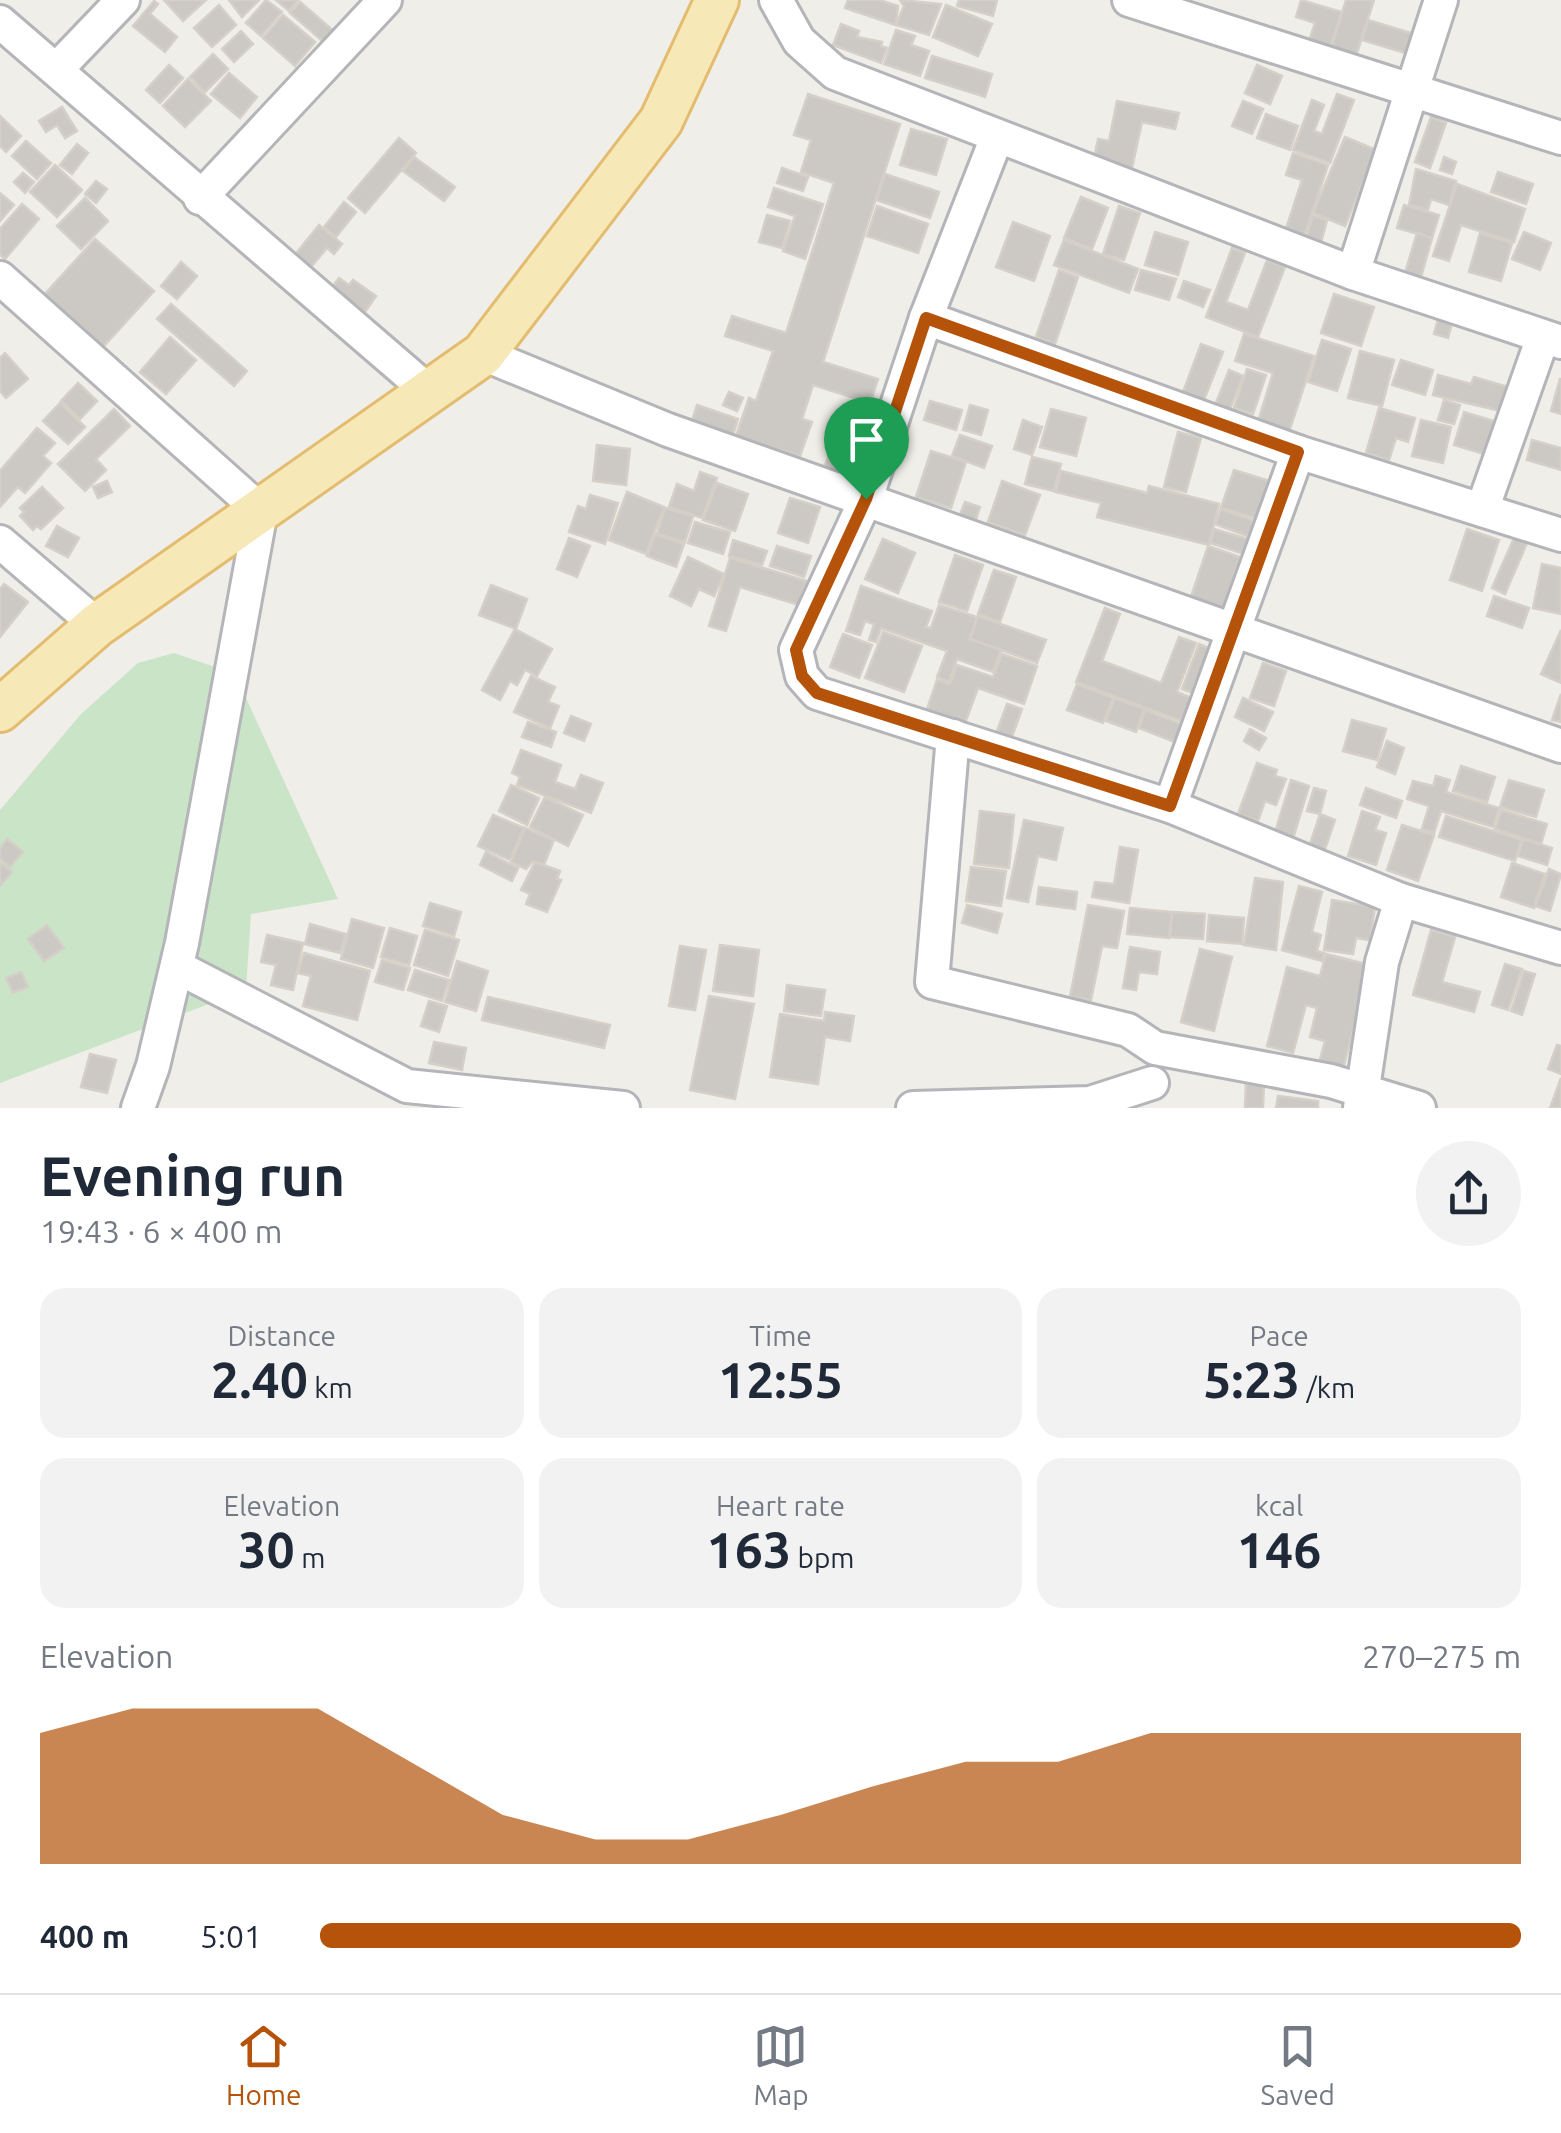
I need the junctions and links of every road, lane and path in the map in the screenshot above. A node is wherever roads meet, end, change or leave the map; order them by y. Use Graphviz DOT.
graph roads {
  1 [pos="123,0"];
  2 [pos="384,0"];
  3 [pos="717,0"];
  4 [pos="776,0"];
  5 [pos="1129,0"];
  6 [pos="1441,0"];
  7 [pos="1230,15"];
  8 [pos="0,22"];
  9 [pos="58,69"];
  10 [pos="1414,90"];
  11 [pos="997,137"];
  12 [pos="1561,138"];
  13 [pos="200,198"];
  14 [pos="1352,273"];
  15 [pos="0,278"];
  16 [pos="926,318"];
  17 [pos="1552,340"];
  18 [pos="483,354"];
  19 [pos="427,390"];
  20 [pos="1298,452"];
  21 [pos="866,499"];
  22 [pos="1482,510"];
  23 [pos="261,511"];
  24 [pos="1561,534"];
  25 [pos="0,542"];
  26 [pos="97,625"];
  27 [pos="1234,633"];
  28 [pos="0,710"];
  29 [pos="953,736"];
  30 [pos="1561,746"];
  31 [pos="1170,806"];
  32 [pos="1401,900"];
  33 [pos="1559,942"];
  34 [pos="176,968"];
  35 [pos="1155,1048"];
  36 [pos="1151,1096"];
  37 [pos="1360,1100"];
  38 [pos="138,1108"];
  39 [pos="623,1108"];
  40 [pos="913,1108"];
  41 [pos="1419,1108"];
  1 -- 9 [label="street"];
  2 -- 13 [label="street"];
  3 -- 18 [label="main road"];
  4 -- 11 [label="street"];
  5 -- 7 [label="street"];
  6 -- 10 [label="street"];
  7 -- 10 [label="street"];
  8 -- 9 [label="street"];
  9 -- 13 [label="street"];
  10 -- 12 [label="street"];
  10 -- 14 [label="street"];
  11 -- 14 [label="street"];
  11 -- 16 [label="street"];
  13 -- 19 [label="street"];
  14 -- 17 [label="street"];
  15 -- 23 [label="street"];
  16 -- 20 [label="street"];
  16 -- 21 [label="street"];
  17 -- 22 [label="street"];
  18 -- 19 [label="main road"];
  18 -- 21 [label="street"];
  19 -- 23 [label="main road"];
  20 -- 22 [label="street"];
  20 -- 27 [label="street"];
  21 -- 27 [label="street"];
  21 -- 29 [label="street"];
  22 -- 24 [label="street"];
  23 -- 26 [label="main road"];
  23 -- 34 [label="street"];
  25 -- 26 [label="street"];
  26 -- 28 [label="main road"];
  27 -- 30 [label="street"];
  27 -- 31 [label="street"];
  29 -- 31 [label="street"];
  29 -- 35 [label="street"];
  31 -- 32 [label="street"];
  32 -- 33 [label="street"];
  32 -- 37 [label="street"];
  34 -- 38 [label="street"];
  34 -- 39 [label="street"];
  35 -- 36 [label="street"];
  35 -- 37 [label="street"];
  36 -- 40 [label="street"];
  37 -- 41 [label="street"];
}
